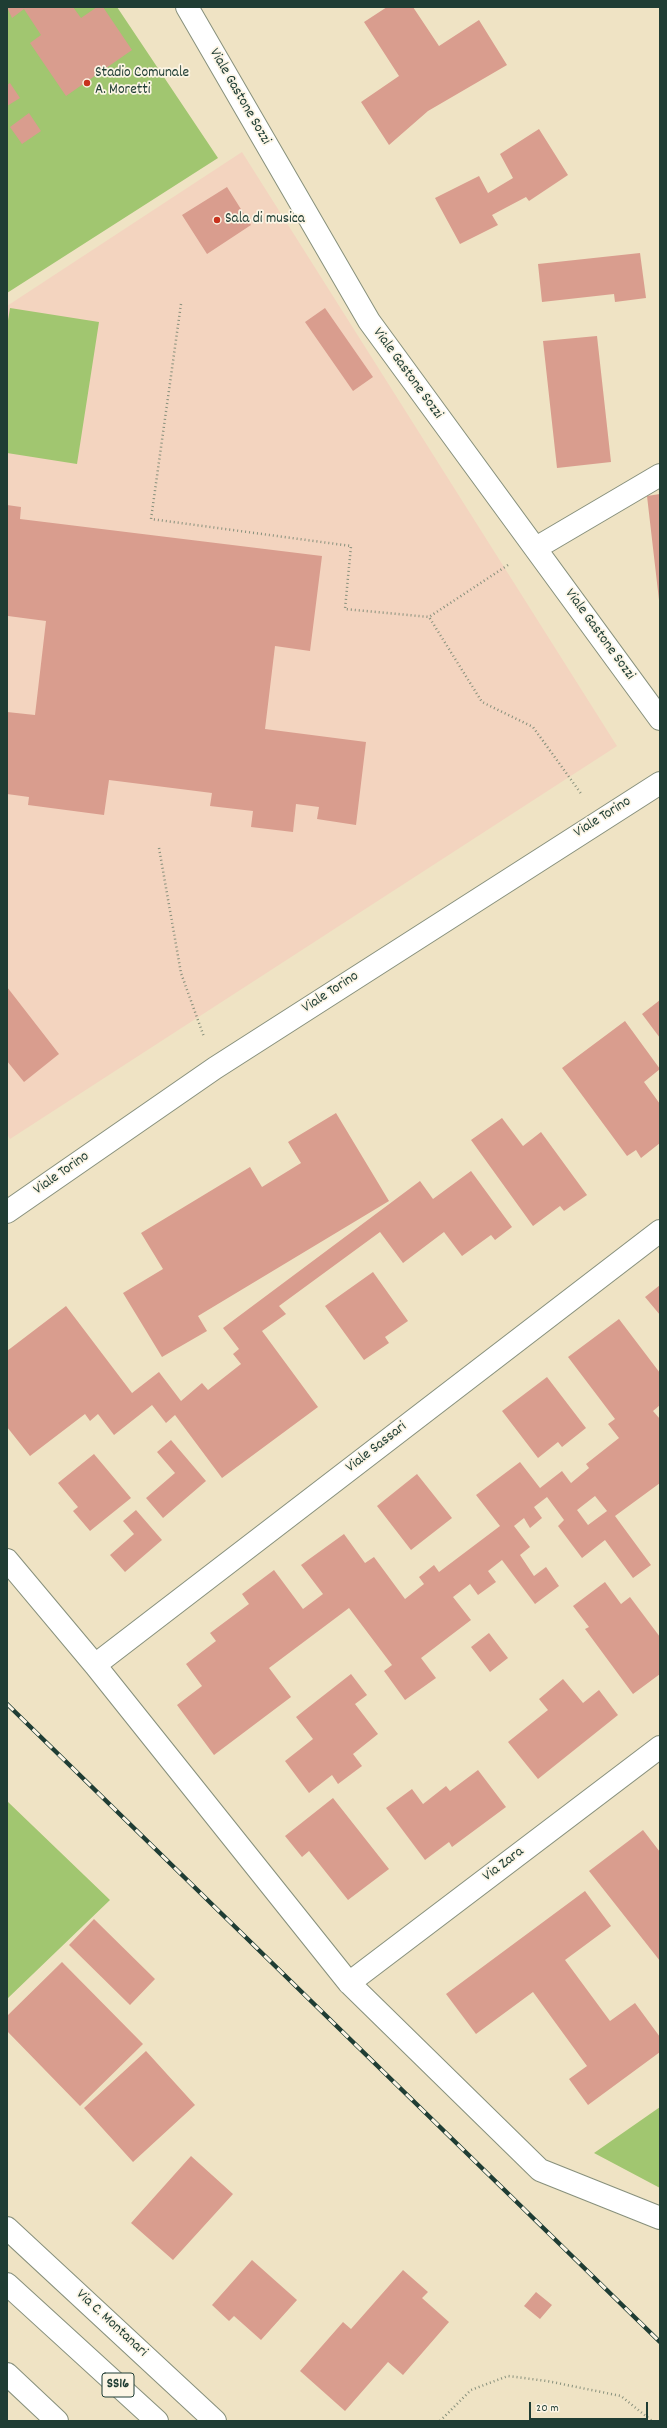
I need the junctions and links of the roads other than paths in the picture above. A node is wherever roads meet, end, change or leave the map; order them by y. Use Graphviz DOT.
graph roads {
  1 [pos="187,7"];
  2 [pos="660,474"];
  3 [pos="536,548"];
  4 [pos="660,719"];
  5 [pos="660,782"];
  6 [pos="7,1212"];
  7 [pos="660,1231"];
  8 [pos="7,1560"];
  9 [pos="95,1665"];
  10 [pos="660,1747"];
  11 [pos="349,1983"];
  12 [pos="660,2218"];
  13 [pos="7,2228"];
  14 [pos="7,2284"];
  15 [pos="7,2374"];
  16 [pos="57,2421"];
  17 [pos="157,2421"];
  18 [pos="215,2421"];
  1 -- 3 [label="main road, Viale Gastone Sozzi"];
  2 -- 3 [label="main road"];
  3 -- 4 [label="main road, Viale Gastone Sozzi"];
  5 -- 6 [label="main road, Viale Torino"];
  7 -- 9 [label="main road, Viale Sassari"];
  8 -- 9 [label="main road"];
  9 -- 11 [label="main road"];
  10 -- 11 [label="main road, Via Zara"];
  11 -- 12 [label="main road"];
  13 -- 18 [label="main road, Via C. Montanari"];
  14 -- 17 [label="main road, SS16"];
  15 -- 16 [label="main road"];
}
